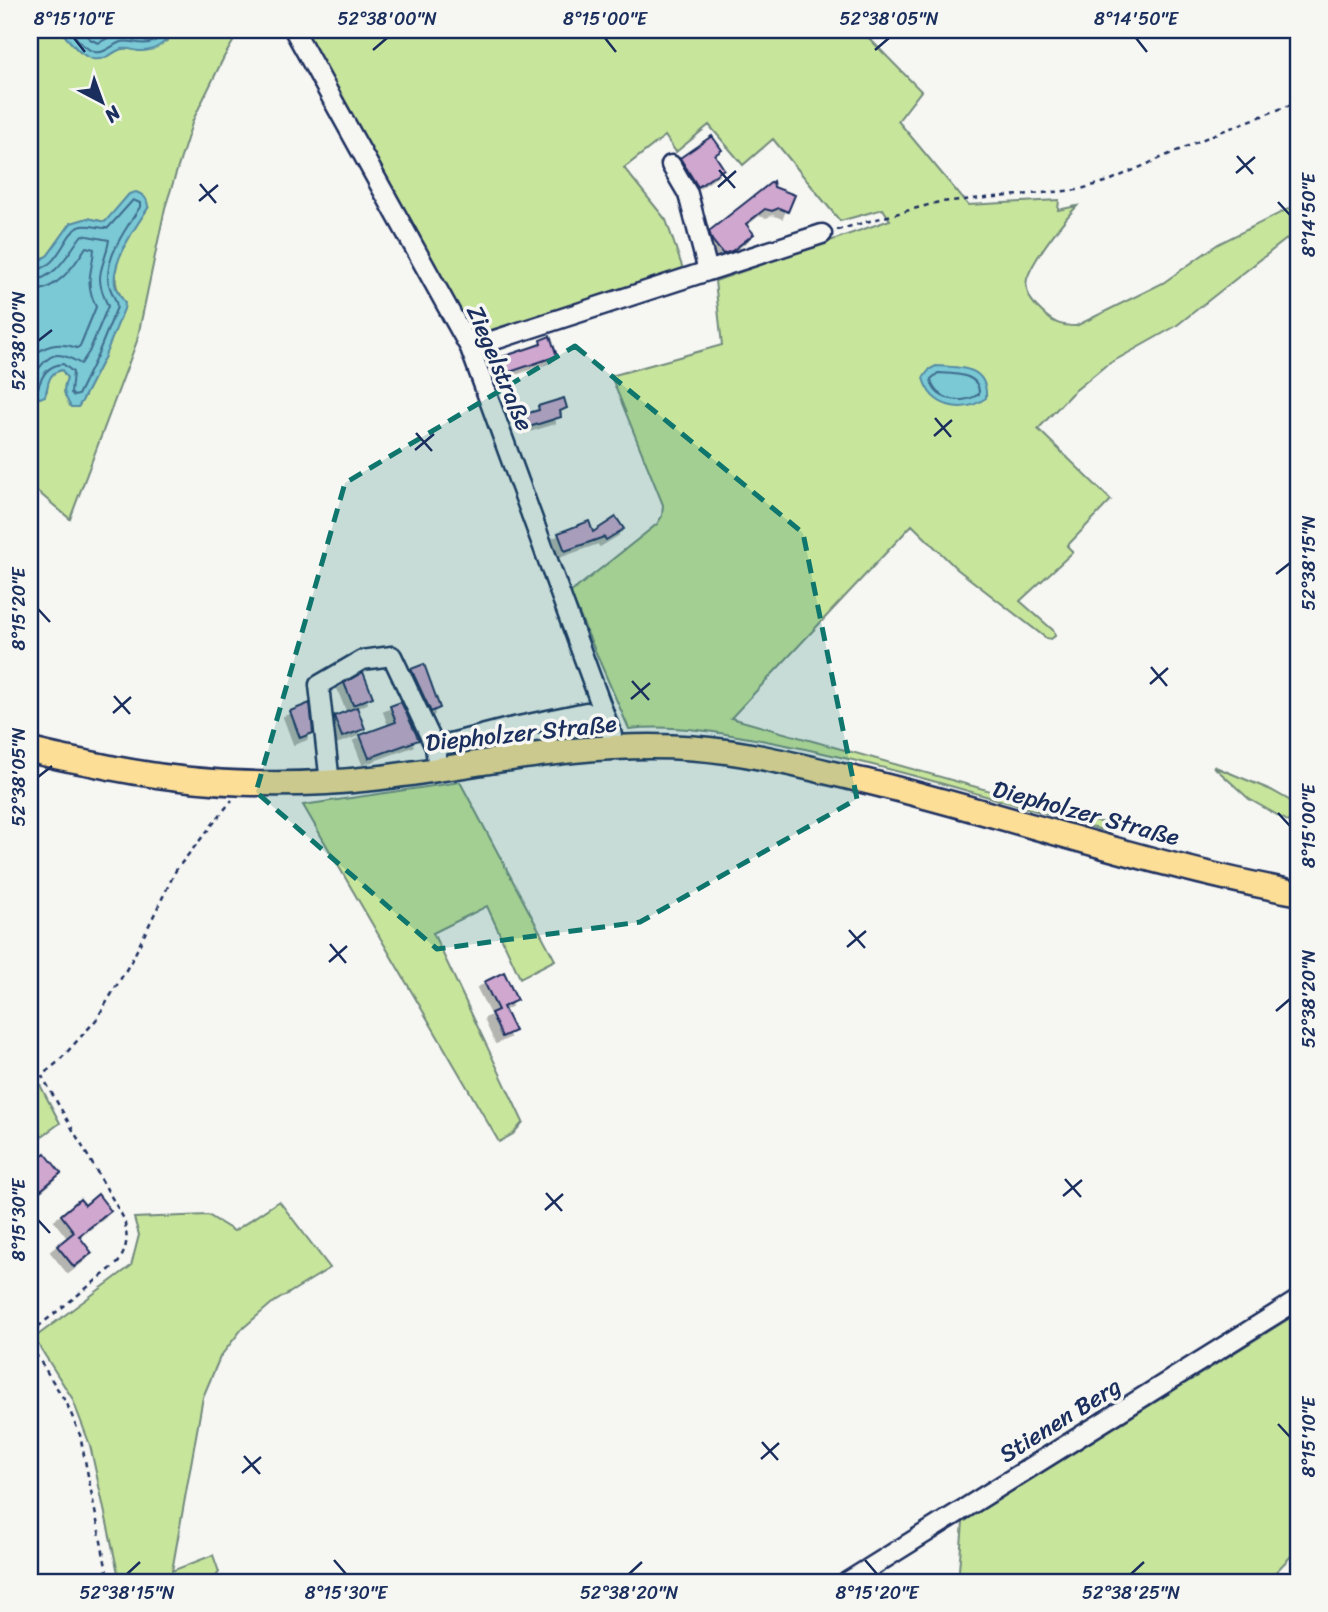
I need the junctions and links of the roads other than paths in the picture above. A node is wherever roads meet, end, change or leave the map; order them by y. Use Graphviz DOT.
graph roads {
  1 [pos="294,30"];
  2 [pos="671,165"];
  3 [pos="822,234"];
  4 [pos="708,271"];
  5 [pos="470,348"];
  6 [pos="586,712"];
  7 [pos="612,747"];
  8 [pos="30,750"];
  9 [pos="436,758"];
  10 [pos="330,783"];
  11 [pos="1298,893"];
  12 [pos="1298,1300"];
  13 [pos="847,1582"];
  1 -- 5 [label="street, Ziegelstraße"];
  2 -- 4 [label="street"];
  3 -- 4 [label="street"];
  4 -- 5 [label="street"];
  5 -- 7 [label="street, Ziegelstraße"];
  6 -- 9 [label="street"];
  7 -- 9 [label="main road, Diepholzer Straße"];
  7 -- 11 [label="main road, Diepholzer Straße"];
  8 -- 10 [label="main road, Diepholzer Straße"];
  9 -- 10 [label="main road, Diepholzer Straße"];
  9 -- 10 [label="street"];
  12 -- 13 [label="street, Stienen Berg"];
}
